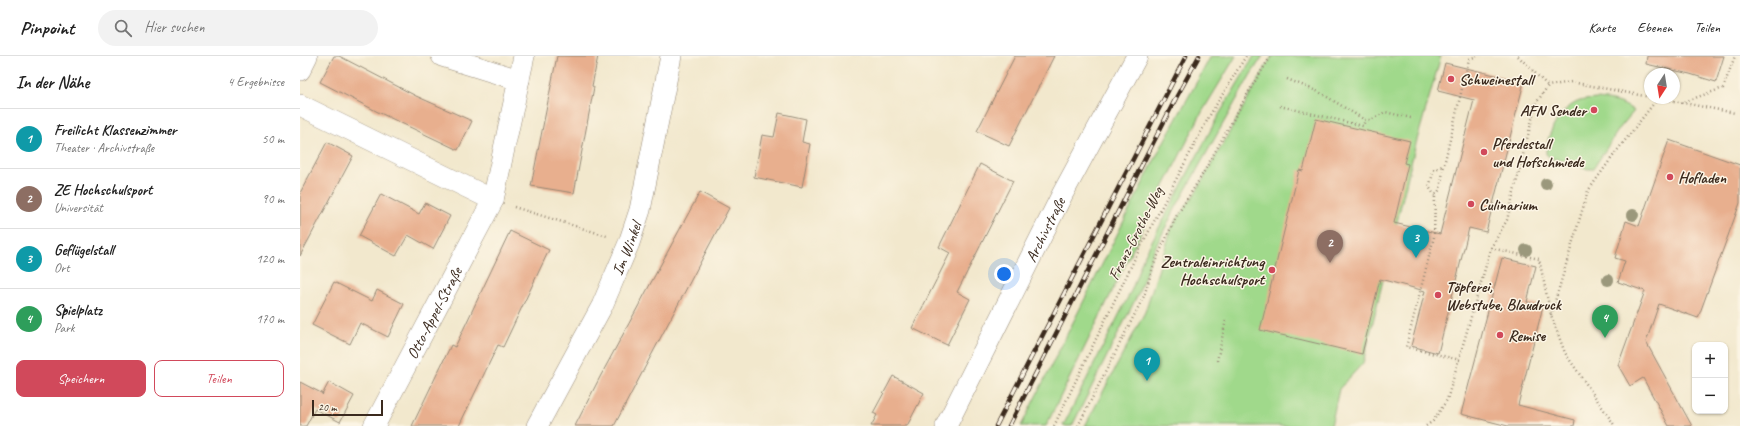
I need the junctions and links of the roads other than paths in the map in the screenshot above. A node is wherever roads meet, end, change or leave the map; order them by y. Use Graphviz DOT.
graph roads {
  1 [pos="307,56"];
  2 [pos="442,56"];
  3 [pos="524,56"];
  4 [pos="671,56"];
  5 [pos="1137,56"];
  6 [pos="300,70"];
  7 [pos="519,80"];
  8 [pos="300,105"];
  9 [pos="493,200"];
  10 [pos="374,426"];
  11 [pos="537,426"];
  12 [pos="946,426"];
  1 -- 6 [label="street"];
  2 -- 7 [label="street"];
  3 -- 7 [label="street, Otto-Appel-Straße"];
  4 -- 11 [label="street, Im Winkel"];
  5 -- 12 [label="street, Archivstraße"];
  7 -- 9 [label="street, Otto-Appel-Straße"];
  8 -- 9 [label="street"];
  9 -- 10 [label="street, Otto-Appel-Straße"];
}
